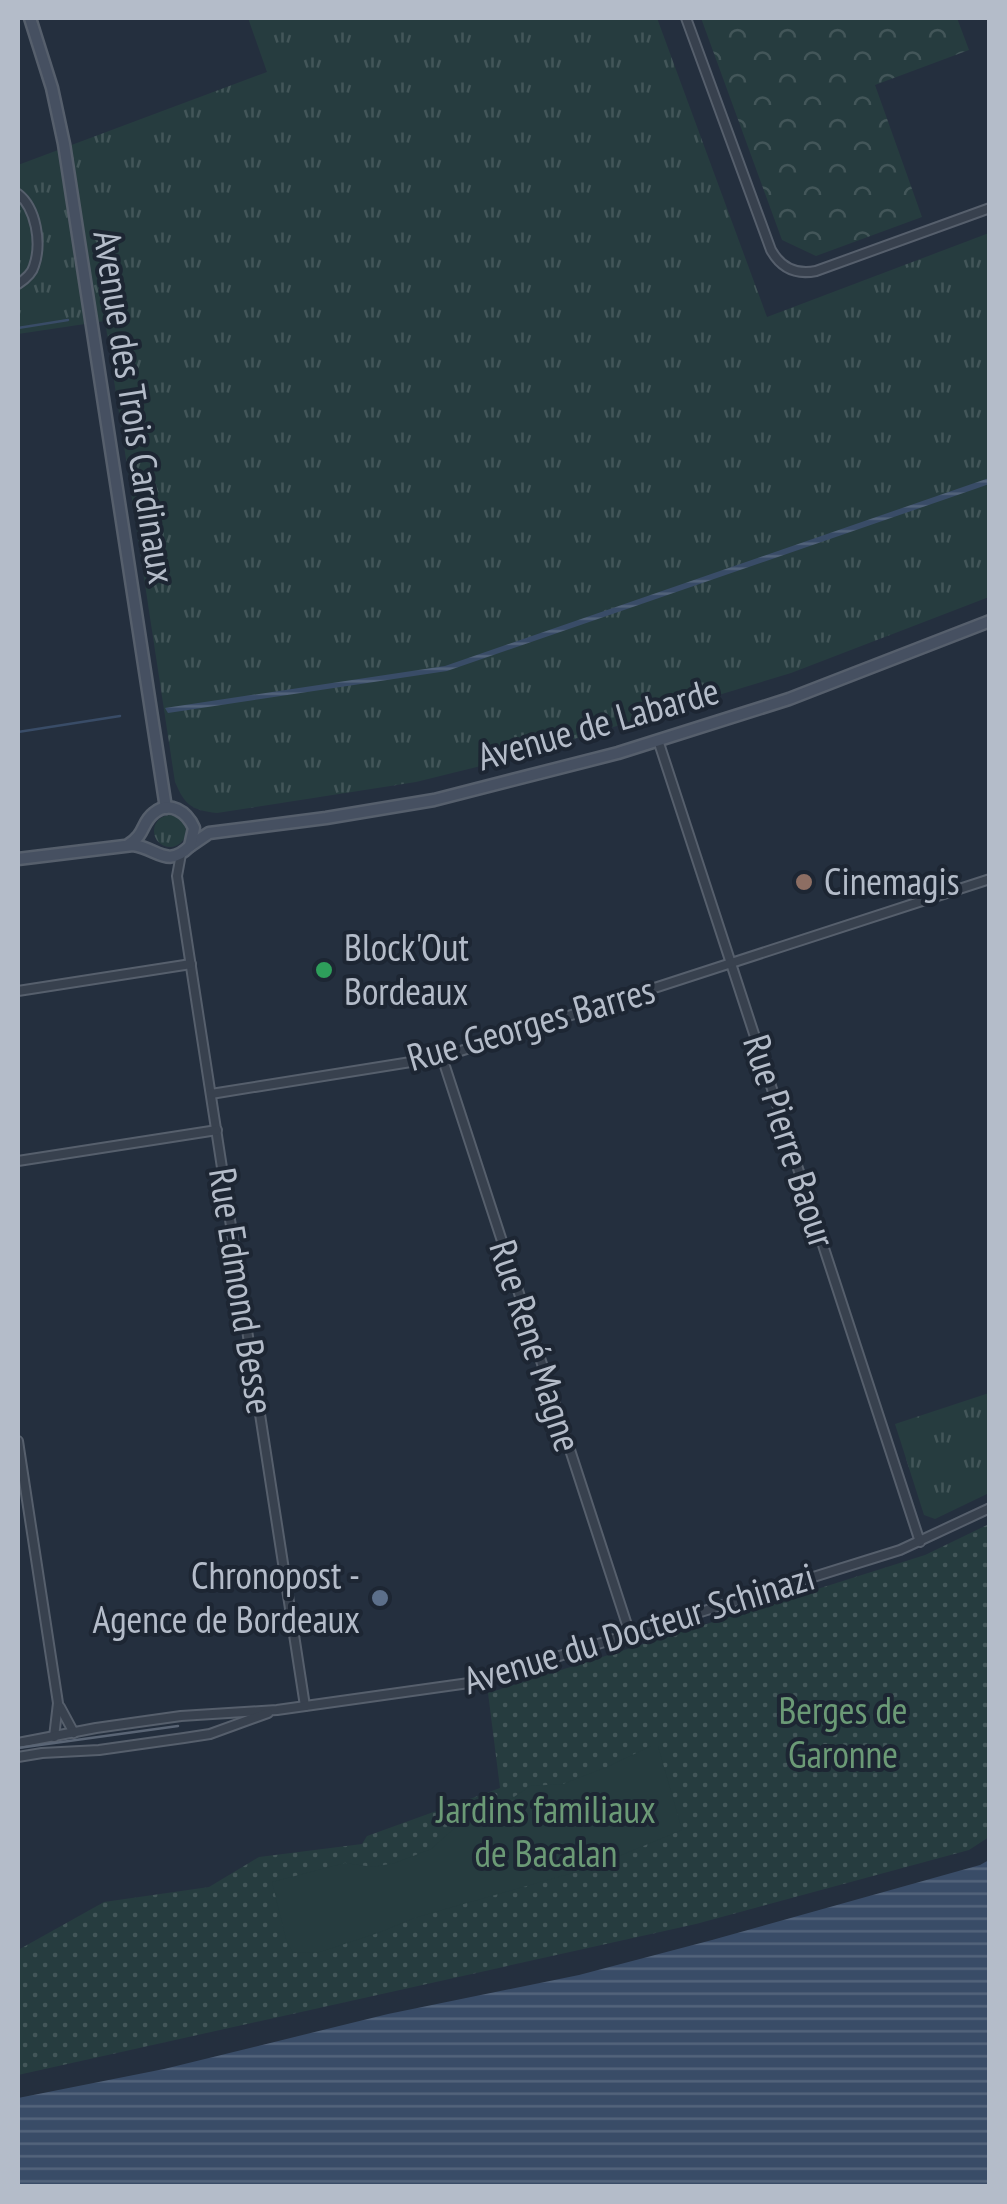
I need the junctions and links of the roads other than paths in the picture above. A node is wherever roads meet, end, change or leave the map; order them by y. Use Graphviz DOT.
graph roads {
  1 [pos="30,18"];
  2 [pos="686,18"];
  3 [pos="18,194"];
  4 [pos="990,208"];
  5 [pos="18,284"];
  6 [pos="990,621"];
  7 [pos="658,740"];
  8 [pos="166,808"];
  9 [pos="192,822"];
  10 [pos="145,828"];
  11 [pos="209,832"];
  12 [pos="128,845"];
  13 [pos="185,850"];
  14 [pos="157,853"];
  15 [pos="18,860"];
  16 [pos="177,876"];
  17 [pos="990,879"];
  18 [pos="191,964"];
  19 [pos="730,964"];
  20 [pos="18,992"];
  21 [pos="442,1057"];
  22 [pos="211,1094"];
  23 [pos="216,1130"];
  24 [pos="18,1161"];
  25 [pos="18,1441"];
  26 [pos="990,1508"];
  27 [pos="920,1542"];
  28 [pos="630,1634"];
  29 [pos="58,1703"];
  30 [pos="305,1706"];
  31 [pos="277,1710"];
  32 [pos="74,1732"];
  33 [pos="54,1737"];
  34 [pos="18,1743"];
  35 [pos="18,1756"];
  1 -- 8 [label="main road, Avenue des Trois Cardinaux"];
  2 -- 4 [label="street"];
  3 -- 5 [label="street"];
  6 -- 7 [label="main road, Avenue de Labarde"];
  7 -- 11 [label="main road, Avenue de Labarde"];
  7 -- 19 [label="street, Rue Pierre Baour"];
  8 -- 9 [label="main road"];
  8 -- 10 [label="main road"];
  9 -- 11 [label="main road"];
  9 -- 13 [label="main road"];
  10 -- 12 [label="main road"];
  10 -- 14 [label="main road"];
  11 -- 13 [label="main road, Avenue de Labarde"];
  12 -- 14 [label="main road"];
  12 -- 15 [label="main road"];
  13 -- 14 [label="main road"];
  13 -- 16 [label="street, Rue Edmond Besse"];
  14 -- 16 [label="street, Rue Edmond Besse"];
  16 -- 18 [label="street, Rue Edmond Besse"];
  17 -- 19 [label="street, Rue Georges Barres"];
  18 -- 20 [label="street"];
  18 -- 22 [label="street, Rue Edmond Besse"];
  19 -- 21 [label="street, Rue Georges Barres"];
  19 -- 27 [label="street, Rue Pierre Baour"];
  21 -- 22 [label="street, Rue Georges Barres"];
  21 -- 28 [label="street, Rue René Magne"];
  22 -- 23 [label="street, Rue Edmond Besse"];
  23 -- 24 [label="street"];
  23 -- 30 [label="street, Rue Edmond Besse"];
  25 -- 29 [label="street"];
  26 -- 27 [label="street, Avenue du Docteur Schinazi"];
  27 -- 28 [label="street, Avenue du Docteur Schinazi"];
  28 -- 30 [label="street, Avenue du Docteur Schinazi"];
  29 -- 32 [label="street"];
  29 -- 33 [label="street"];
  30 -- 31 [label="street, Avenue du Docteur Schinazi"];
  31 -- 32 [label="street, Avenue du Docteur Schinazi"];
  31 -- 35 [label="street, Avenue du Docteur Schinazi"];
  32 -- 33 [label="street, Avenue du Docteur Schinazi"];
  33 -- 34 [label="street, Avenue du Docteur Schinazi"];
}
